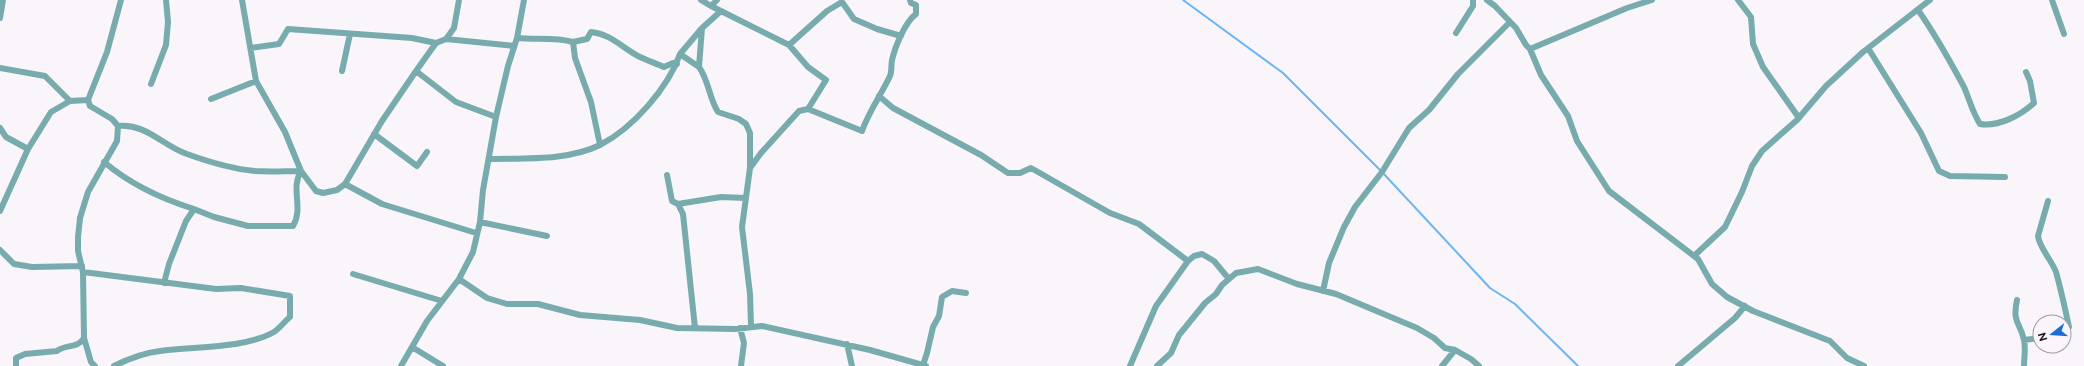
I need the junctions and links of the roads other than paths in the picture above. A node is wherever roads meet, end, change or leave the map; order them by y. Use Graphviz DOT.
graph roads {
  1 [pos="3,0"];
  2 [pos="121,0"];
  3 [pos="166,0"];
  4 [pos="242,0"];
  5 [pos="459,0"];
  6 [pos="524,0"];
  7 [pos="700,0"];
  8 [pos="717,0"];
  9 [pos="910,0"];
  10 [pos="1473,0"];
  11 [pos="1487,0"];
  12 [pos="1652,0"];
  13 [pos="1738,0"];
  14 [pos="1930,0"];
  15 [pos="2052,0"];
  16 [pos="712,6"];
  17 [pos="1918,10"];
  18 [pos="721,11"];
  19 [pos="0,18"];
  20 [pos="1510,22"];
  21 [pos="702,28"];
  22 [pos="1456,33"];
  23 [pos="350,34"];
  24 [pos="2064,34"];
  25 [pos="901,36"];
  26 [pos="517,38"];
  27 [pos="446,39"];
  28 [pos="574,42"];
  29 [pos="436,43"];
  30 [pos="789,45"];
  31 [pos="514,46"];
  32 [pos="250,48"];
  33 [pos="1868,48"];
  34 [pos="1530,49"];
  35 [pos="680,54"];
  36 [pos="677,64"];
  37 [pos="699,67"];
  38 [pos="0,68"];
  39 [pos="342,71"];
  40 [pos="416,71"];
  41 [pos="2026,72"];
  42 [pos="256,81"];
  43 [pos="151,84"];
  44 [pos="878,96"];
  45 [pos="211,99"];
  46 [pos="88,100"];
  47 [pos="70,101"];
  48 [pos="808,109"];
  49 [pos="496,117"];
  50 [pos="1799,118"];
  51 [pos="118,126"];
  52 [pos="0,128"];
  53 [pos="374,134"];
  54 [pos="600,145"];
  55 [pos="28,149"];
  56 [pos="427,152"];
  57 [pos="490,159"];
  58 [pos="104,162"];
  59 [pos="750,168"];
  60 [pos="301,171"];
  61 [pos="667,176"];
  62 [pos="2005,177"];
  63 [pos="346,184"];
  64 [pos="746,198"];
  65 [pos="2048,201"];
  66 [pos="678,204"];
  67 [pos="194,209"];
  68 [pos="0,211"];
  69 [pos="480,222"];
  70 [pos="476,233"];
  71 [pos="547,236"];
  72 [pos="0,250"];
  73 [pos="1694,256"];
  74 [pos="1188,261"];
  75 [pos="82,269"];
  76 [pos="353,274"];
  77 [pos="459,279"];
  78 [pos="1229,279"];
  79 [pos="164,283"];
  80 [pos="1323,291"];
  81 [pos="966,293"];
  82 [pos="442,300"];
  83 [pos="2018,300"];
  84 [pos="1745,306"];
  85 [pos="2067,314"];
  86 [pos="751,326"];
  87 [pos="696,328"];
  88 [pos="740,328"];
  89 [pos="84,338"];
  90 [pos="2032,339"];
  91 [pos="2024,340"];
  92 [pos="847,344"];
  93 [pos="412,347"];
  94 [pos="1455,350"];
  95 [pos="16,366"];
  96 [pos="95,366"];
  97 [pos="114,366"];
  98 [pos="402,366"];
  99 [pos="443,366"];
  100 [pos="741,366"];
  101 [pos="852,366"];
  102 [pos="924,366"];
  103 [pos="1130,366"];
  104 [pos="1157,366"];
  105 [pos="1442,366"];
  106 [pos="1479,366"];
  107 [pos="1678,366"];
  108 [pos="1864,366"];
  109 [pos="2024,366"];
  1 -- 19 [label="street"];
  2 -- 46 [label="street"];
  3 -- 43 [label="street"];
  4 -- 32 [label="street"];
  5 -- 27 [label="street"];
  6 -- 26 [label="street"];
  7 -- 16 [label="street"];
  8 -- 16 [label="street"];
  9 -- 25 [label="street"];
  10 -- 22 [label="street"];
  11 -- 20 [label="street"];
  12 -- 34 [label="street"];
  13 -- 50 [label="street"];
  14 -- 17 [label="street"];
  15 -- 24 [label="street"];
  16 -- 18 [label="street"];
  17 -- 33 [label="street"];
  17 -- 41 [label="street"];
  18 -- 21 [label="street"];
  18 -- 30 [label="street"];
  20 -- 34 [label="street"];
  20 -- 80 [label="street"];
  21 -- 35 [label="street"];
  21 -- 37 [label="street"];
  23 -- 29 [label="street"];
  23 -- 32 [label="street"];
  23 -- 39 [label="street"];
  25 -- 30 [label="street"];
  25 -- 44 [label="street"];
  26 -- 28 [label="street"];
  26 -- 31 [label="street"];
  27 -- 29 [label="street"];
  27 -- 31 [label="street"];
  28 -- 36 [label="street"];
  28 -- 54 [label="street"];
  29 -- 40 [label="street"];
  30 -- 48 [label="street"];
  31 -- 49 [label="street"];
  32 -- 42 [label="street"];
  33 -- 50 [label="street"];
  33 -- 62 [label="street"];
  34 -- 73 [label="street"];
  35 -- 36 [label="street"];
  35 -- 37 [label="street"];
  36 -- 54 [label="street"];
  37 -- 59 [label="street"];
  38 -- 47 [label="street"];
  40 -- 49 [label="street"];
  40 -- 53 [label="street"];
  42 -- 45 [label="street"];
  42 -- 60 [label="street"];
  44 -- 48 [label="street"];
  44 -- 74 [label="street"];
  46 -- 47 [label="street"];
  46 -- 51 [label="street"];
  47 -- 55 [label="street"];
  48 -- 59 [label="street"];
  49 -- 57 [label="street"];
  50 -- 73 [label="street"];
  51 -- 58 [label="street"];
  51 -- 60 [label="street"];
  52 -- 55 [label="street"];
  53 -- 56 [label="street"];
  53 -- 63 [label="street"];
  54 -- 57 [label="street"];
  55 -- 68 [label="street"];
  57 -- 69 [label="street"];
  58 -- 67 [label="street"];
  58 -- 75 [label="street"];
  59 -- 64 [label="street"];
  60 -- 63 [label="street"];
  60 -- 67 [label="street"];
  61 -- 66 [label="street"];
  63 -- 70 [label="street"];
  64 -- 66 [label="street"];
  64 -- 86 [label="street"];
  65 -- 85 [label="street"];
  66 -- 87 [label="street"];
  67 -- 79 [label="street"];
  69 -- 70 [label="street"];
  69 -- 71 [label="street"];
  70 -- 77 [label="street"];
  72 -- 75 [label="street"];
  73 -- 84 [label="street"];
  74 -- 78 [label="street"];
  74 -- 103 [label="street"];
  75 -- 79 [label="street"];
  75 -- 89 [label="street"];
  76 -- 82 [label="street"];
  77 -- 82 [label="street"];
  77 -- 87 [label="street"];
  78 -- 80 [label="street"];
  78 -- 104 [label="street"];
  79 -- 97 [label="street"];
  80 -- 94 [label="street"];
  81 -- 102 [label="street"];
  82 -- 93 [label="street"];
  83 -- 91 [label="street"];
  84 -- 107 [label="street"];
  84 -- 108 [label="street"];
  86 -- 88 [label="street"];
  86 -- 92 [label="street"];
  87 -- 88 [label="street"];
  88 -- 100 [label="street"];
  89 -- 95 [label="street"];
  89 -- 96 [label="street"];
  90 -- 91 [label="street"];
  91 -- 109 [label="street"];
  92 -- 101 [label="street"];
  92 -- 102 [label="street"];
  93 -- 98 [label="street"];
  93 -- 99 [label="street"];
  94 -- 105 [label="street"];
  94 -- 106 [label="street"];
}
